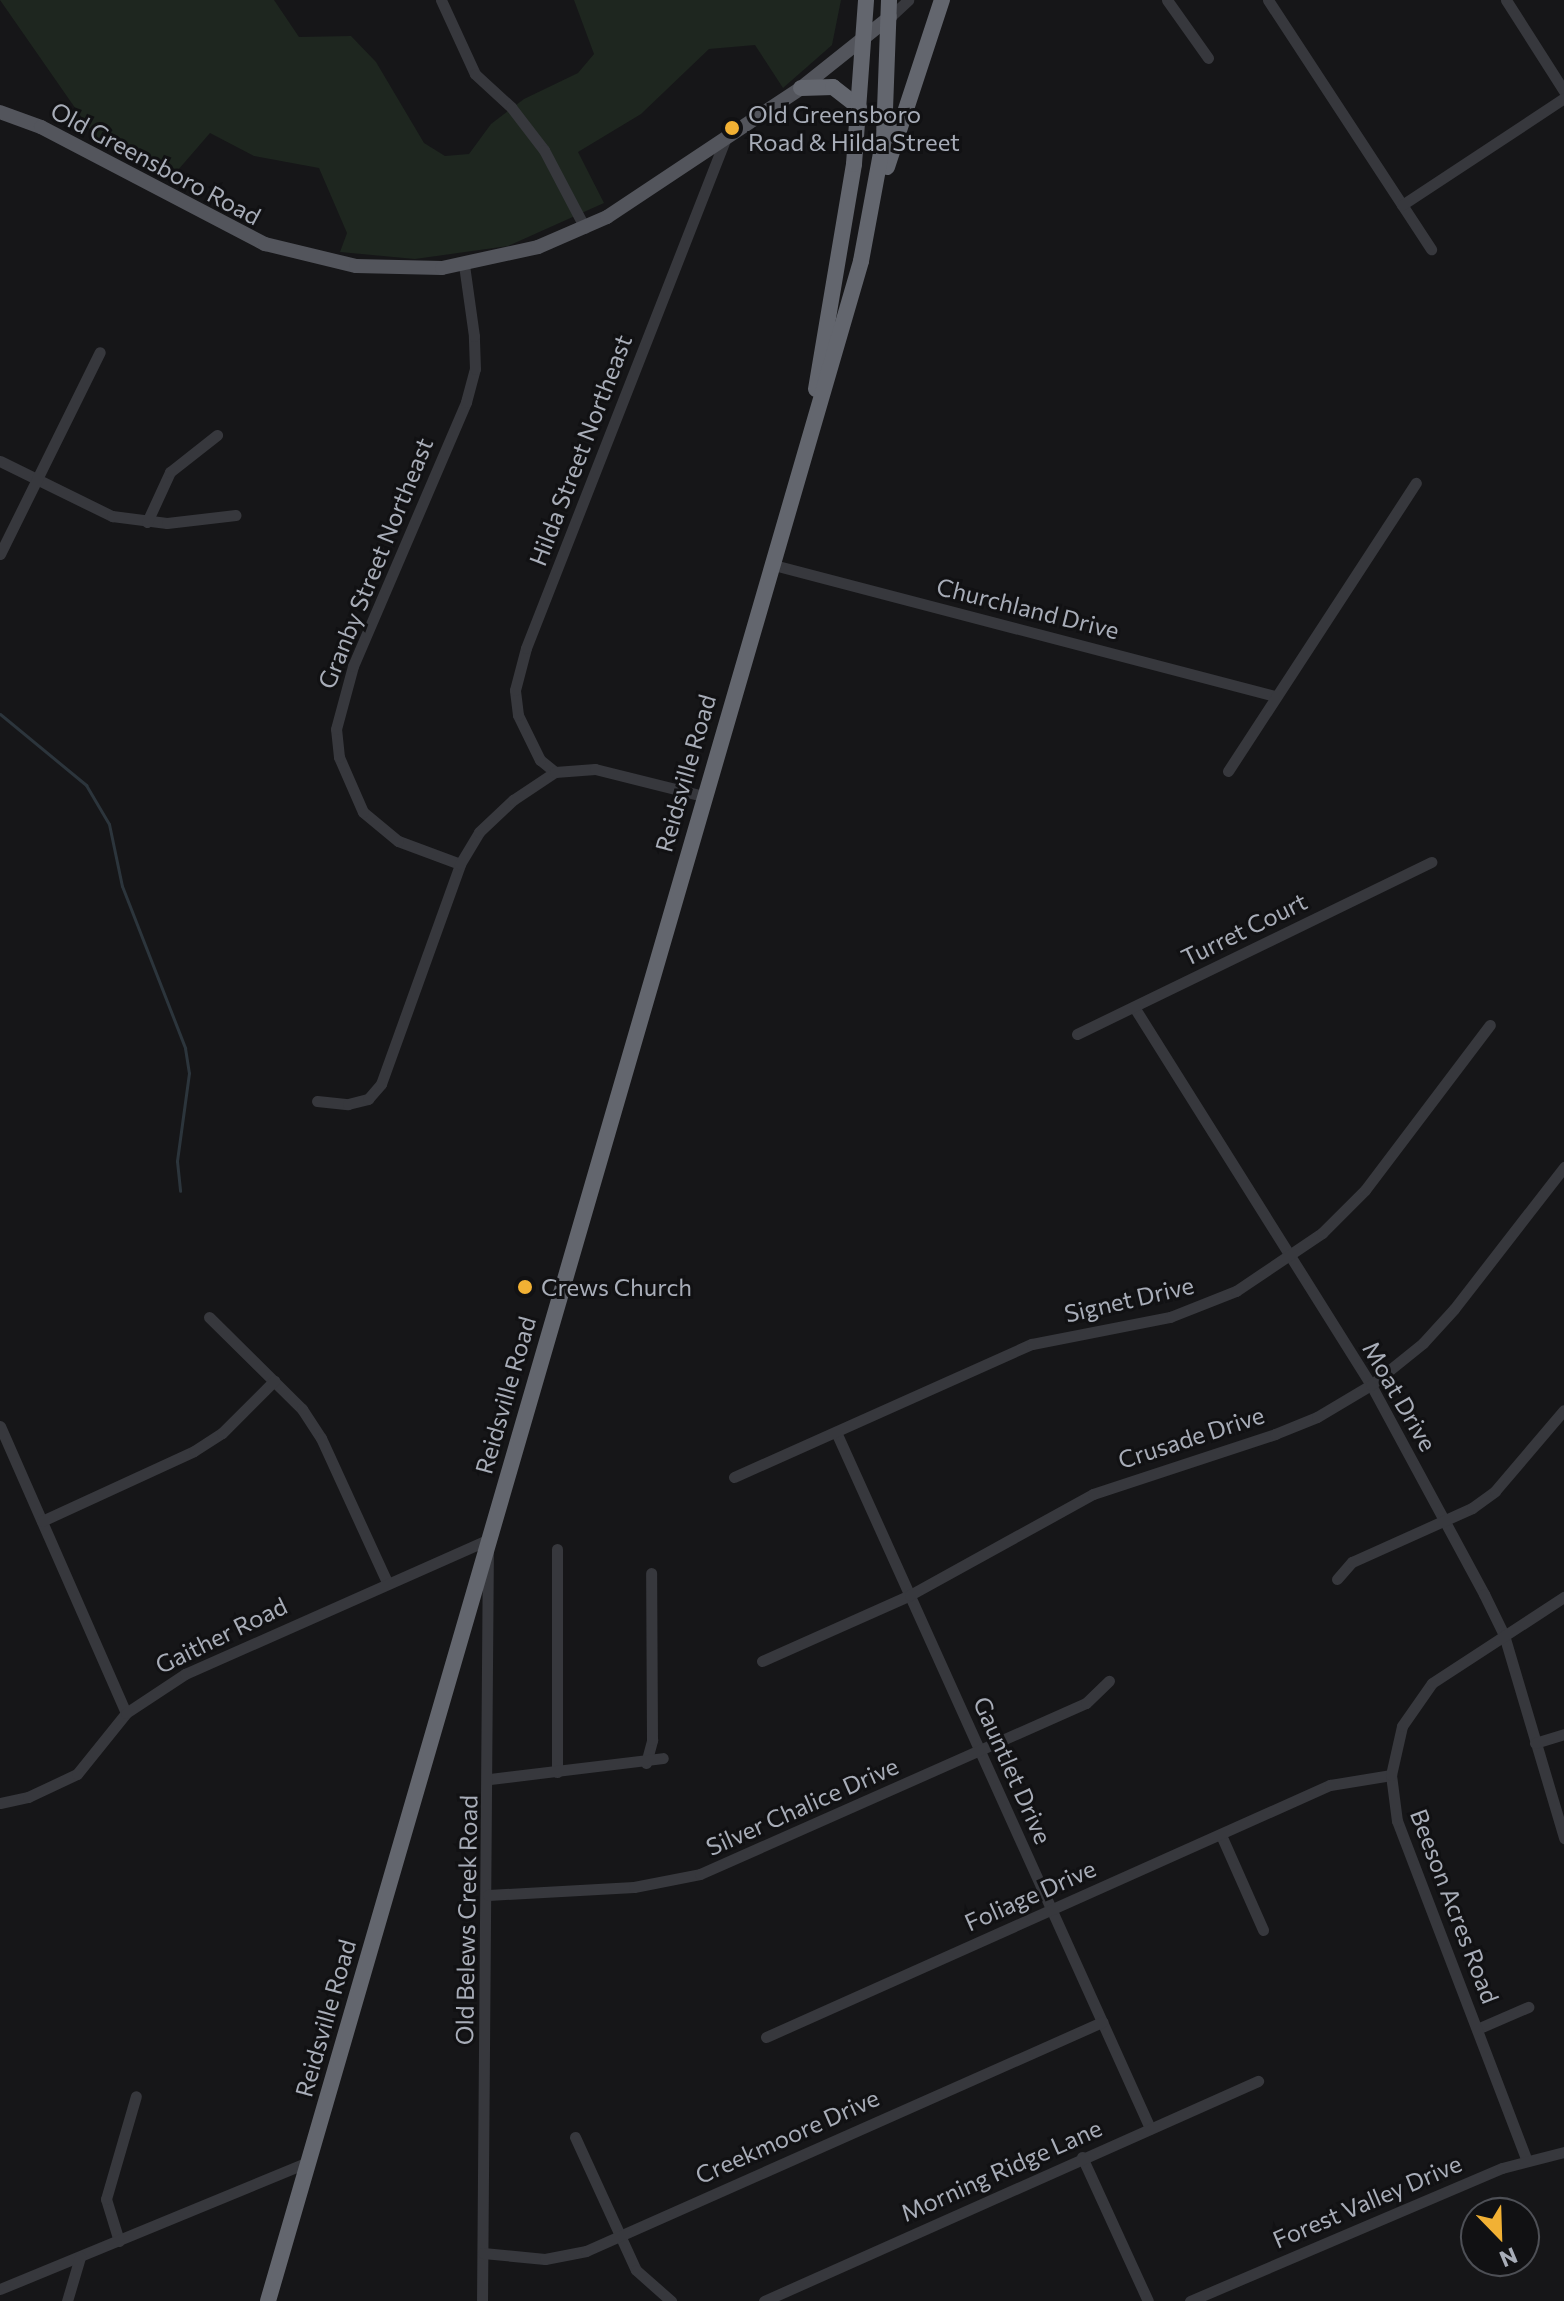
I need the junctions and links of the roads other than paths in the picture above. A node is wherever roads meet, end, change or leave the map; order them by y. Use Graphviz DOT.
graph roads {
  1 [pos="441,0"];
  2 [pos="866,0"];
  3 [pos="908,0"];
  4 [pos="1167,0"];
  5 [pos="1268,0"];
  6 [pos="1506,0"];
  7 [pos="937,3"];
  8 [pos="890,8"];
  9 [pos="864,40"];
  10 [pos="1208,58"];
  11 [pos="801,88"];
  12 [pos="1564,91"];
  13 [pos="1564,98"];
  14 [pos="859,107"];
  15 [pos="0,112"];
  16 [pos="725,140"];
  17 [pos="875,199"];
  18 [pos="1402,205"];
  19 [pos="585,228"];
  20 [pos="1431,249"];
  21 [pos="464,265"];
  22 [pos="100,352"];
  23 [pos="815,411"];
  24 [pos="217,435"];
  25 [pos="0,461"];
  26 [pos="38,481"];
  27 [pos="1416,483"];
  28 [pos="236,515"];
  29 [pos="147,522"];
  30 [pos="0,554"];
  31 [pos="770,564"];
  32 [pos="1275,696"];
  33 [pos="1228,771"];
  34 [pos="555,772"];
  35 [pos="703,796"];
  36 [pos="1431,862"];
  37 [pos="460,864"];
  38 [pos="1134,1007"];
  39 [pos="1490,1025"];
  40 [pos="1077,1034"];
  41 [pos="317,1101"];
  42 [pos="1564,1167"];
  43 [pos="1288,1255"];
  44 [pos="209,1317"];
  45 [pos="274,1381"];
  46 [pos="1371,1385"];
  47 [pos="1564,1410"];
  48 [pos="0,1426"];
  49 [pos="836,1432"];
  50 [pos="734,1477"];
  51 [pos="42,1521"];
  52 [pos="1446,1522"];
  53 [pos="488,1540"];
  54 [pos="557,1549"];
  55 [pos="651,1573"];
  56 [pos="1337,1579"];
  57 [pos="387,1582"];
  58 [pos="910,1595"];
  59 [pos="1564,1597"];
  60 [pos="1504,1635"];
  61 [pos="762,1661"];
  62 [pos="1109,1681"];
  63 [pos="126,1713"];
  64 [pos="1564,1734"];
  65 [pos="1535,1743"];
  66 [pos="982,1751"];
  67 [pos="663,1758"];
  68 [pos="646,1763"];
  69 [pos="557,1772"];
  70 [pos="1391,1775"];
  71 [pos="490,1779"];
  72 [pos="0,1803"];
  73 [pos="1221,1835"];
  74 [pos="1564,1838"];
  75 [pos="488,1895"];
  76 [pos="1051,1909"];
  77 [pos="1263,1930"];
  78 [pos="1528,2007"];
  79 [pos="1102,2022"];
  80 [pos="1477,2029"];
  81 [pos="766,2037"];
  82 [pos="1258,2081"];
  83 [pos="136,2096"];
  84 [pos="1150,2128"];
  85 [pos="575,2137"];
  86 [pos="1564,2152"];
  87 [pos="1082,2157"];
  88 [pos="1527,2161"];
  89 [pos="308,2162"];
  90 [pos="617,2235"];
  91 [pos="119,2241"];
  92 [pos="483,2253"];
  93 [pos="80,2257"];
  94 [pos="0,2289"];
  95 [pos="67,2301"];
  96 [pos="268,2301"];
  97 [pos="482,2301"];
  98 [pos="671,2301"];
  99 [pos="764,2301"];
  100 [pos="1148,2301"];
  101 [pos="1190,2301"];
  1 -- 19 [label="street"];
  2 -- 9 [label="highway, Reidsville Road"];
  3 -- 8 [label="street"];
  4 -- 10 [label="street"];
  5 -- 18 [label="street"];
  6 -- 12 [label="street"];
  7 -- 17 [label="highway"];
  8 -- 9 [label="main road, Old Greensboro Road"];
  8 -- 17 [label="highway, Reidsville Road"];
  9 -- 11 [label="main road, Old Greensboro Road"];
  9 -- 14 [label="highway, Reidsville Road"];
  11 -- 14 [label="highway"];
  11 -- 16 [label="main road, Old Greensboro Road"];
  13 -- 18 [label="street"];
  14 -- 23 [label="highway, Reidsville Road"];
  15 -- 21 [label="main road, Old Greensboro Road"];
  16 -- 19 [label="main road, Old Greensboro Road"];
  16 -- 34 [label="street, Hilda Street Northeast"];
  17 -- 23 [label="highway, Reidsville Road"];
  18 -- 20 [label="street"];
  19 -- 21 [label="main road, Old Greensboro Road"];
  21 -- 37 [label="street, Granby Street Northeast"];
  22 -- 26 [label="street"];
  23 -- 31 [label="highway, Reidsville Road"];
  24 -- 29 [label="street"];
  25 -- 26 [label="street"];
  26 -- 29 [label="street"];
  26 -- 30 [label="street"];
  27 -- 32 [label="street"];
  28 -- 29 [label="street"];
  31 -- 32 [label="street, Churchland Drive"];
  31 -- 35 [label="highway, Reidsville Road"];
  32 -- 33 [label="street"];
  34 -- 35 [label="street"];
  34 -- 37 [label="street"];
  35 -- 53 [label="highway, Reidsville Road"];
  36 -- 38 [label="street, Turret Court"];
  37 -- 41 [label="street"];
  38 -- 40 [label="street, Turret Court"];
  38 -- 43 [label="street, Moat Drive"];
  39 -- 43 [label="street, Signet Drive"];
  42 -- 46 [label="street, Crusade Drive"];
  43 -- 46 [label="street, Moat Drive"];
  43 -- 49 [label="street, Signet Drive"];
  44 -- 45 [label="street"];
  45 -- 51 [label="street"];
  45 -- 57 [label="street"];
  46 -- 52 [label="street, Moat Drive"];
  46 -- 58 [label="street, Crusade Drive"];
  47 -- 52 [label="street"];
  48 -- 51 [label="street"];
  49 -- 50 [label="street, Signet Drive"];
  49 -- 58 [label="street, Gauntlet Drive"];
  51 -- 63 [label="street"];
  52 -- 56 [label="street"];
  52 -- 60 [label="street, Moat Drive"];
  53 -- 57 [label="street, Gaither Road"];
  53 -- 71 [label="street, Old Belews Creek Road"];
  53 -- 89 [label="highway, Reidsville Road"];
  54 -- 69 [label="street"];
  55 -- 68 [label="street"];
  57 -- 63 [label="street, Gaither Road"];
  58 -- 61 [label="street, Crusade Drive"];
  58 -- 66 [label="street, Gauntlet Drive"];
  59 -- 60 [label="street, Beeson Acres Road"];
  60 -- 65 [label="street, Moat Drive"];
  60 -- 70 [label="street, Beeson Acres Road"];
  62 -- 66 [label="street, Silver Chalice Drive"];
  63 -- 72 [label="street, Gaither Road"];
  64 -- 65 [label="street"];
  65 -- 74 [label="street, Moat Drive"];
  66 -- 75 [label="street, Silver Chalice Drive"];
  66 -- 76 [label="street, Gauntlet Drive"];
  67 -- 68 [label="street"];
  68 -- 69 [label="street"];
  69 -- 71 [label="street"];
  70 -- 73 [label="street, Foliage Drive"];
  70 -- 80 [label="street, Beeson Acres Road"];
  71 -- 75 [label="street, Old Belews Creek Road"];
  73 -- 76 [label="street, Foliage Drive"];
  73 -- 77 [label="street"];
  75 -- 92 [label="street, Old Belews Creek Road"];
  76 -- 79 [label="street, Gauntlet Drive"];
  76 -- 81 [label="street, Foliage Drive"];
  78 -- 80 [label="street"];
  79 -- 84 [label="street, Gauntlet Drive"];
  79 -- 90 [label="street, Creekmoore Drive"];
  80 -- 88 [label="street, Beeson Acres Road"];
  82 -- 84 [label="street, Morning Ridge Lane"];
  83 -- 91 [label="street"];
  84 -- 87 [label="street, Morning Ridge Lane"];
  85 -- 90 [label="street"];
  86 -- 88 [label="street, Forest Valley Drive"];
  87 -- 99 [label="street, Morning Ridge Lane"];
  87 -- 100 [label="street"];
  88 -- 101 [label="street, Forest Valley Drive"];
  89 -- 91 [label="street"];
  89 -- 96 [label="highway, Reidsville Road"];
  90 -- 92 [label="street, Creekmoore Drive"];
  90 -- 98 [label="street"];
  91 -- 93 [label="street"];
  92 -- 97 [label="street, Old Belews Creek Road"];
  93 -- 94 [label="street"];
  93 -- 95 [label="street"];
}
